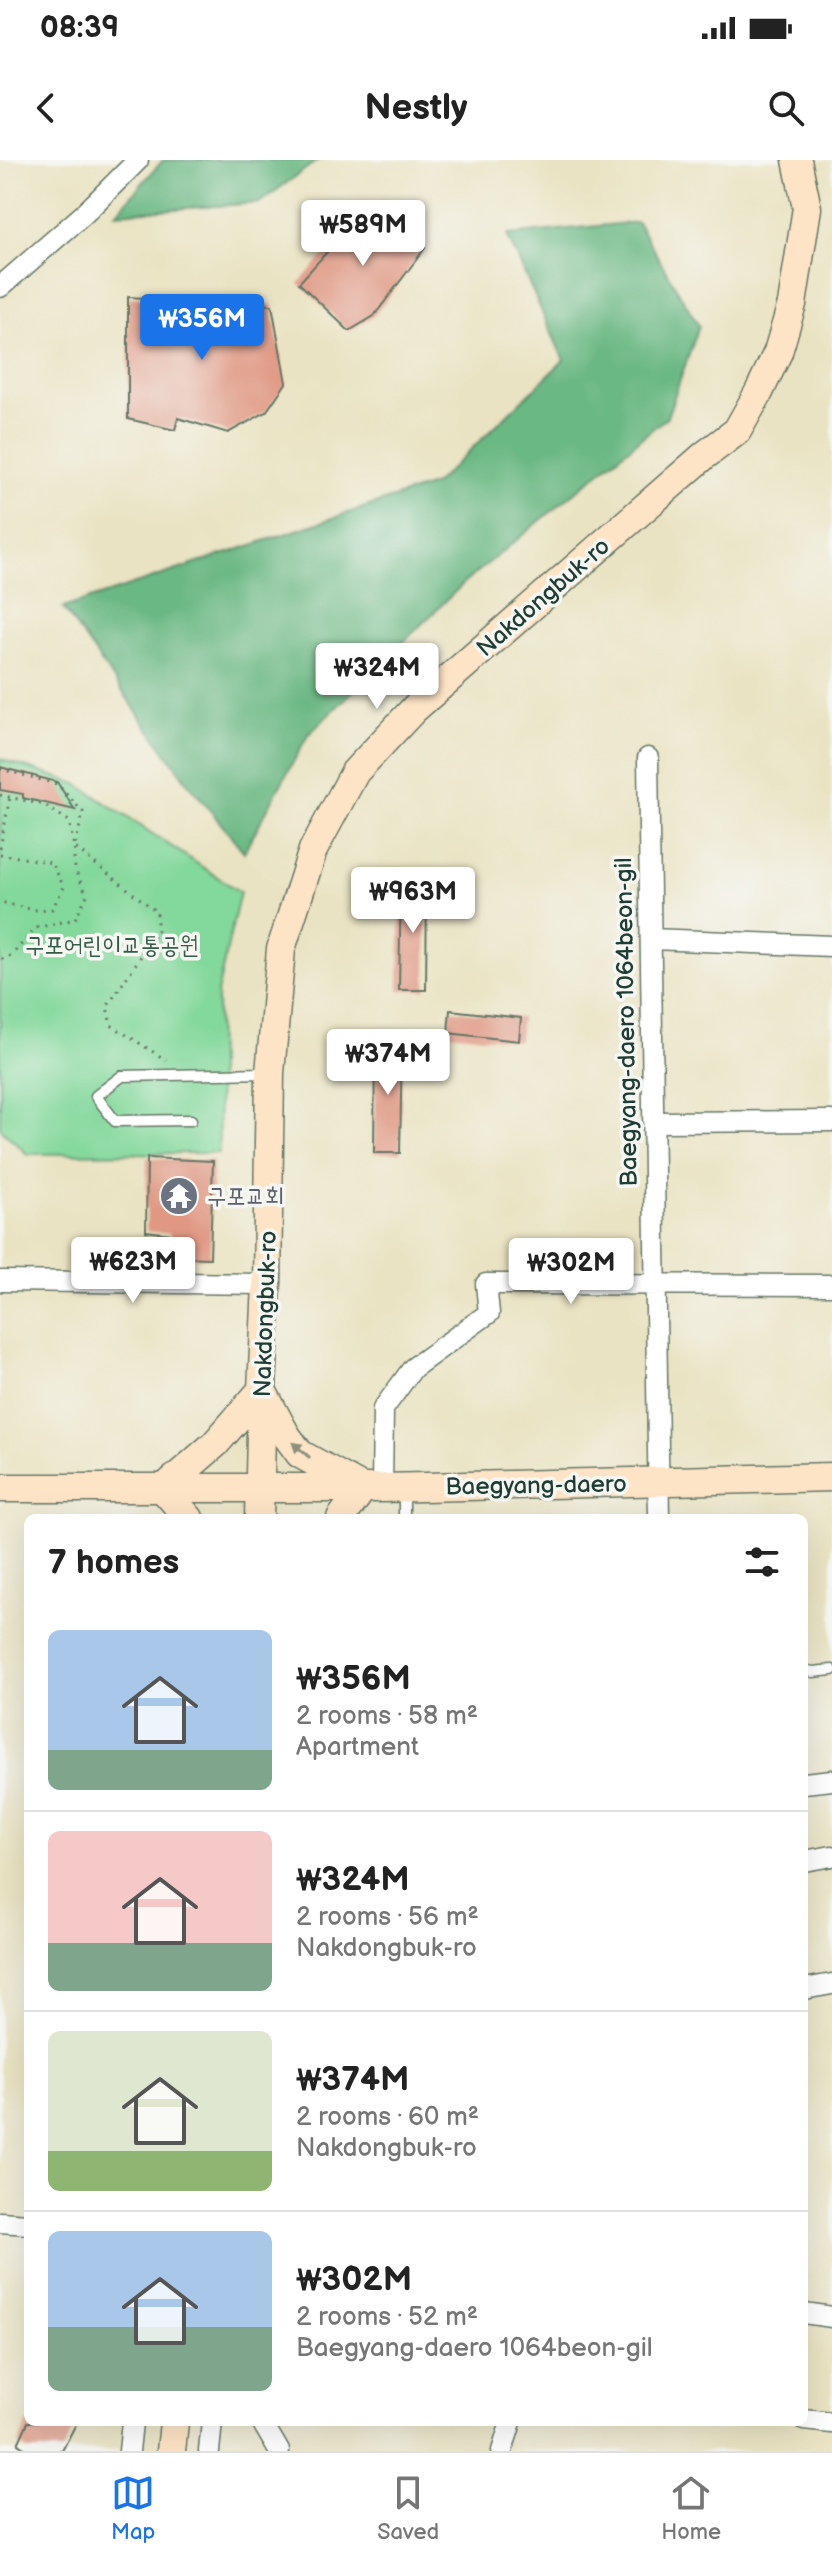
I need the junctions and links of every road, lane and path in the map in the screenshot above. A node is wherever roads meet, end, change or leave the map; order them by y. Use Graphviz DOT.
graph roads {
  1 [pos="138,160"];
  2 [pos="797,160"];
  3 [pos="0,287"];
  4 [pos="648,758"];
  5 [pos="0,769"];
  6 [pos="0,795"];
  7 [pos="10,797"];
  8 [pos="74,847"];
  9 [pos="0,848"];
  10 [pos="0,854"];
  11 [pos="0,902"];
  12 [pos="651,939"];
  13 [pos="832,946"];
  14 [pos="0,960"];
  15 [pos="270,1073"];
  16 [pos="193,1076"];
  17 [pos="191,1120"];
  18 [pos="832,1121"];
  19 [pos="654,1122"];
  20 [pos="0,1281"];
  21 [pos="267,1284"];
  22 [pos="657,1285"];
  23 [pos="832,1285"];
  24 [pos="262,1390"];
  25 [pos="832,1477"];
  26 [pos="660,1483"];
  27 [pos="0,1488"];
  28 [pos="383,1488"];
  29 [pos="163,1489"];
  30 [pos="261,1490"];
  31 [pos="185,1514"];
  32 [pos="259,1514"];
  33 [pos="347,1514"];
  34 [pos="401,1514"];
  35 [pos="659,1514"];
  36 [pos="832,1670"];
  37 [pos="808,1671"];
  38 [pos="832,1780"];
  39 [pos="808,1783"];
  40 [pos="832,1856"];
  41 [pos="808,1860"];
  42 [pos="832,1984"];
  43 [pos="808,1988"];
  44 [pos="0,2222"];
  45 [pos="24,2224"];
  46 [pos="808,2314"];
  47 [pos="832,2317"];
  48 [pos="808,2420"];
  49 [pos="832,2423"];
  50 [pos="132,2426"];
  51 [pos="174,2426"];
  52 [pos="212,2426"];
  53 [pos="264,2426"];
  54 [pos="510,2426"];
  55 [pos="129,2451"];
  56 [pos="171,2451"];
  57 [pos="209,2451"];
  58 [pos="279,2451"];
  59 [pos="502,2451"];
  1 -- 3 [label="street"];
  2 -- 15 [label="main road, Nakdongbuk-ro"];
  4 -- 12 [label="street, Baegyang-daero 1064beon-gil"];
  5 -- 8 [label="path"];
  6 -- 7 [label="path"];
  7 -- 8 [label="path"];
  7 -- 9 [label="path"];
  8 -- 14 [label="path"];
  8 -- 16 [label="path"];
  10 -- 11 [label="path"];
  12 -- 13 [label="street"];
  12 -- 19 [label="street, Baegyang-daero 1064beon-gil"];
  15 -- 16 [label="lane"];
  15 -- 21 [label="main road, Nakdongbuk-ro"];
  16 -- 17 [label="lane"];
  18 -- 19 [label="street"];
  19 -- 22 [label="street, Baegyang-daero 1064beon-gil"];
  20 -- 21 [label="street"];
  21 -- 24 [label="main road, Nakdongbuk-ro"];
  22 -- 23 [label="street"];
  22 -- 26 [label="street, Baegyang-daero 1064beon-gil"];
  22 -- 28 [label="street"];
  28 -- 24 [label="main road, one-way"];
  24 -- 29 [label="main road"];
  24 -- 30 [label="main road, Nakdongbuk-ro"];
  25 -- 26 [label="main road, Baegyang-daero"];
  26 -- 28 [label="main road, Baegyang-daero"];
  26 -- 35 [label="street, Baegyang-daero 1064beon-gil"];
  27 -- 29 [label="main road, Baegyang-daero"];
  28 -- 30 [label="main road, Baegyang-daero"];
  28 -- 33 [label="main road"];
  28 -- 34 [label="lane"];
  29 -- 30 [label="main road, Baegyang-daero"];
  29 -- 31 [label="main road"];
  30 -- 32 [label="main road, Nakdongbuk-ro"];
  36 -- 37 [label="lane"];
  38 -- 39 [label="street"];
  40 -- 41 [label="street"];
  42 -- 43 [label="street"];
  44 -- 45 [label="street"];
  46 -- 47 [label="street"];
  48 -- 49 [label="street"];
  50 -- 55 [label="street"];
  51 -- 56 [label="main road"];
  52 -- 57 [label="street"];
  53 -- 58 [label="street"];
  54 -- 59 [label="street"];
}
